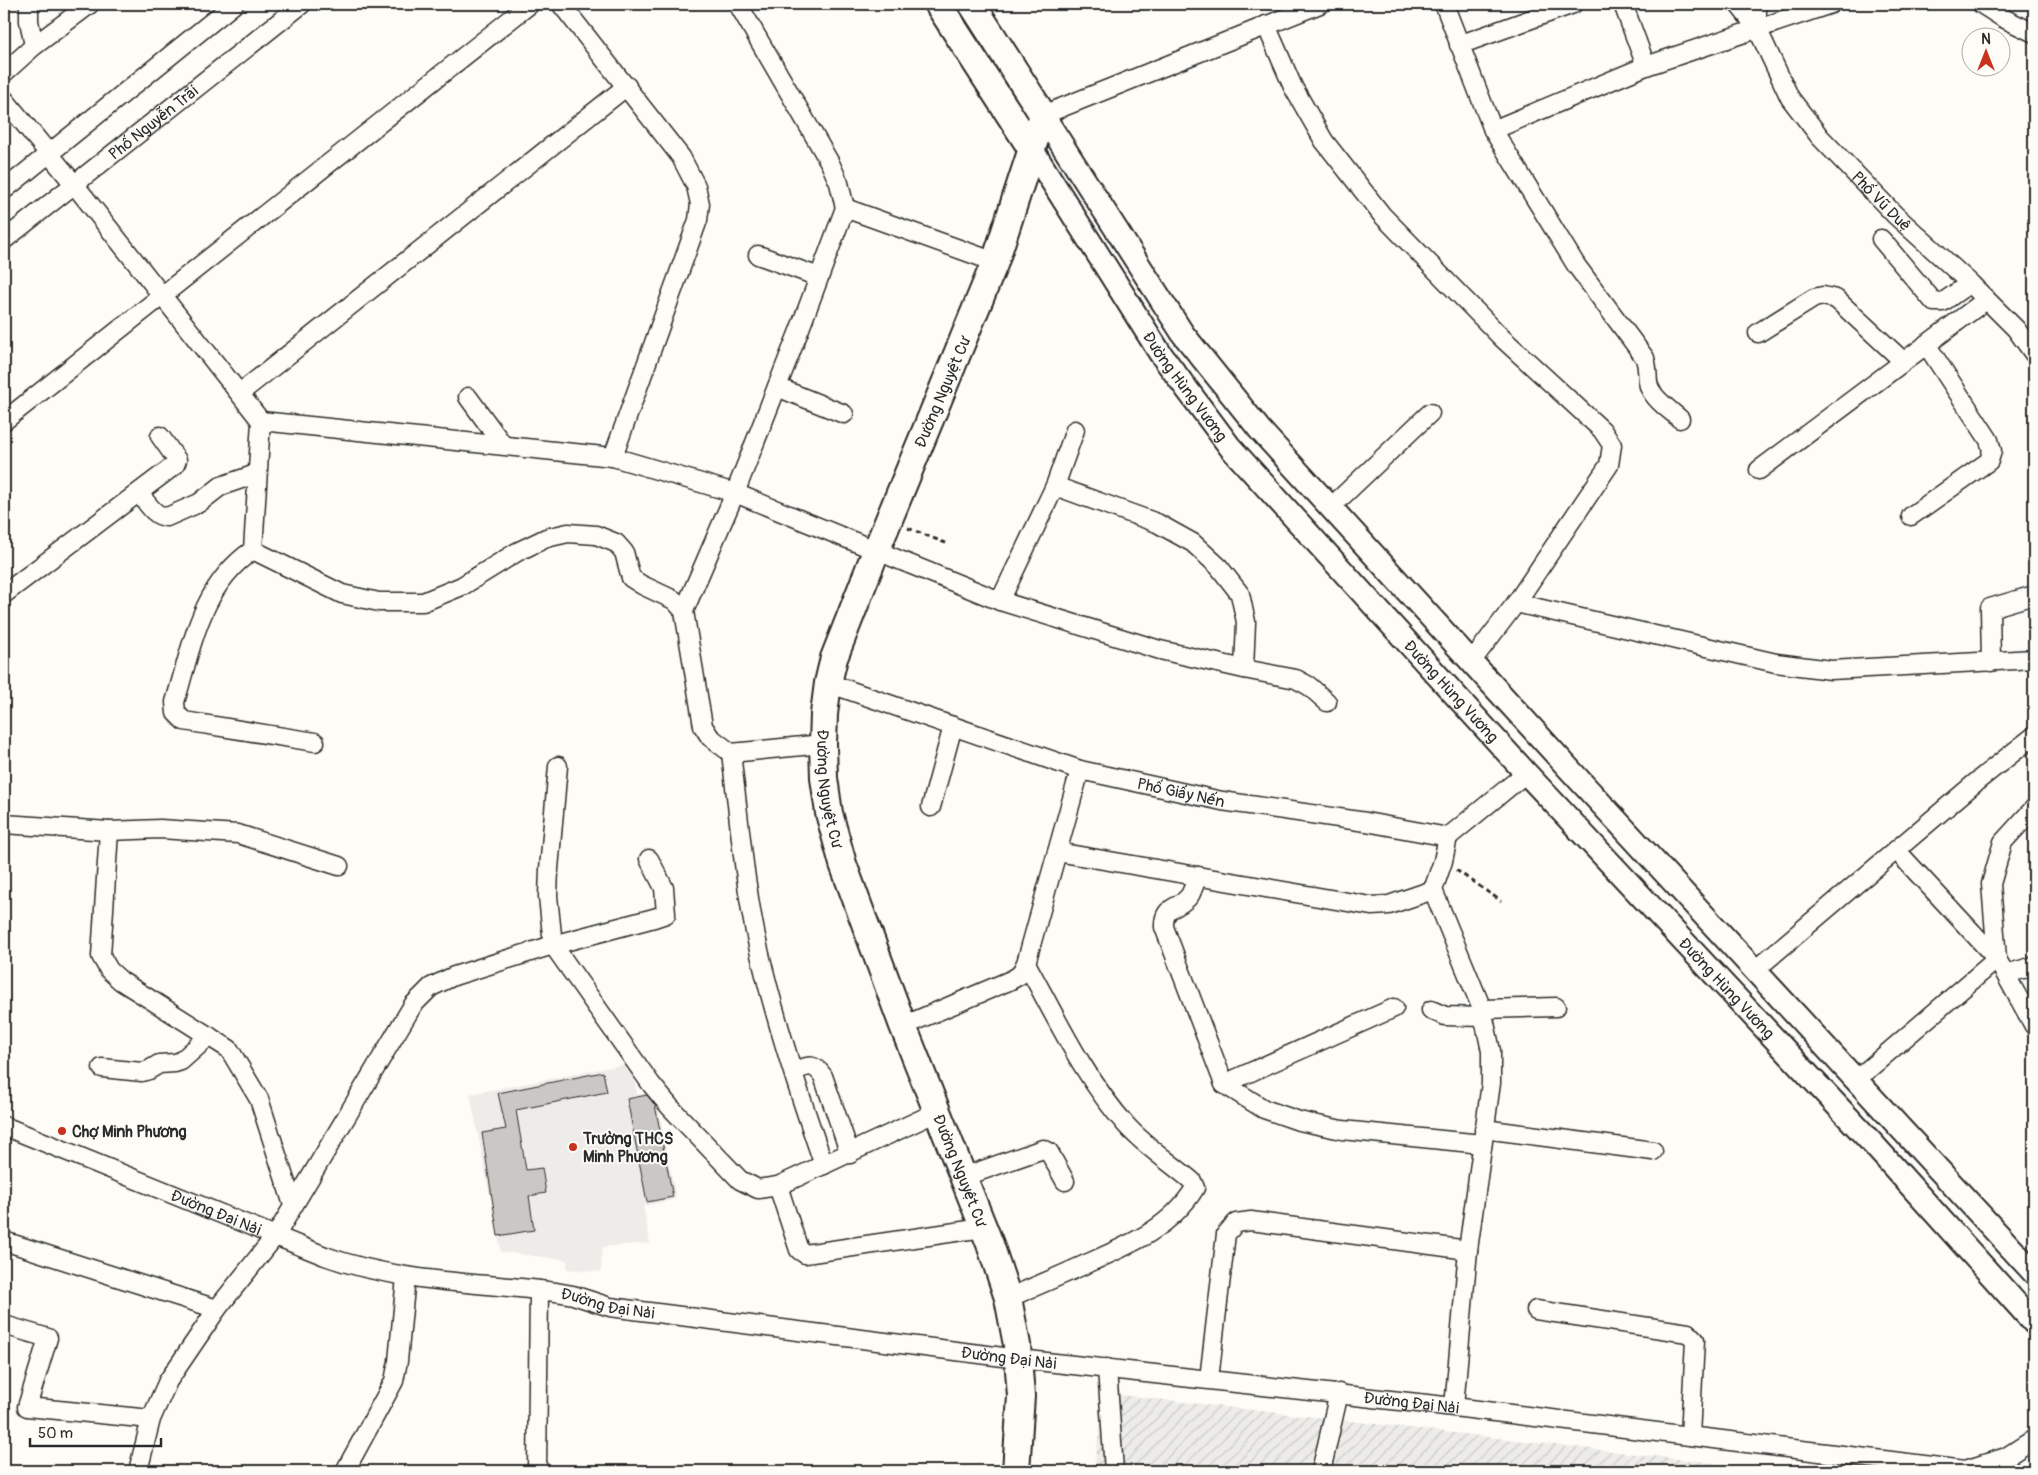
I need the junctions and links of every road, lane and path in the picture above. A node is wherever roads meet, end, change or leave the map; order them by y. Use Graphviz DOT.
graph roads {
  1 [pos="29,4"];
  2 [pos="90,4"];
  3 [pos="234,4"];
  4 [pos="302,4"];
  5 [pos="530,4"];
  6 [pos="561,4"];
  7 [pos="738,4"];
  8 [pos="938,4"];
  9 [pos="972,4"];
  10 [pos="1320,4"];
  11 [pos="1444,4"];
  12 [pos="1573,4"];
  13 [pos="1623,4"];
  14 [pos="1738,4"];
  15 [pos="1757,4"];
  16 [pos="1831,4"];
  17 [pos="1982,4"];
  18 [pos="1266,25"];
  19 [pos="1757,28"];
  20 [pos="2034,32"];
  21 [pos="1459,45"];
  22 [pos="34,46"];
  23 [pos="1646,66"];
  24 [pos="4,73"];
  25 [pos="627,86"];
  26 [pos="4,99"];
  27 [pos="1042,115"];
  28 [pos="1493,130"];
  29 [pos="1031,148"];
  30 [pos="49,154"];
  31 [pos="74,184"];
  32 [pos="4,190"];
  33 [pos="845,208"];
  34 [pos="1881,239"];
  35 [pos="4,240"];
  36 [pos="758,255"];
  37 [pos="996,262"];
  38 [pos="819,277"];
  39 [pos="1970,283"];
  40 [pos="163,294"];
  41 [pos="1986,300"];
  42 [pos="1758,334"];
  43 [pos="1926,344"];
  44 [pos="2034,354"];
  45 [pos="1903,361"];
  46 [pos="777,387"];
  47 [pos="240,393"];
  48 [pos="468,397"];
  49 [pos="1430,413"];
  50 [pos="844,414"];
  51 [pos="1680,419"];
  52 [pos="4,421"];
  53 [pos="261,421"];
  54 [pos="1075,430"];
  55 [pos="160,436"];
  56 [pos="503,445"];
  57 [pos="613,457"];
  58 [pos="1759,470"];
  59 [pos="256,474"];
  60 [pos="1055,486"];
  61 [pos="139,493"];
  62 [pos="735,493"];
  63 [pos="1331,507"];
  64 [pos="1911,516"];
  65 [pos="888,520"];
  66 [pos="948,544"];
  67 [pos="253,550"];
  68 [pos="876,551"];
  69 [pos="4,594"];
  70 [pos="2034,596"];
  71 [pos="1000,601"];
  72 [pos="1516,604"];
  73 [pos="684,611"];
  74 [pos="2034,659"];
  75 [pos="1471,662"];
  76 [pos="1991,662"];
  77 [pos="1244,670"];
  78 [pos="828,683"];
  79 [pos="1327,702"];
  80 [pos="953,726"];
  81 [pos="2034,736"];
  82 [pos="315,742"];
  83 [pos="823,744"];
  84 [pos="731,753"];
  85 [pos="558,766"];
  86 [pos="1080,770"];
  87 [pos="1571,771"];
  88 [pos="1526,772"];
  89 [pos="1546,793"];
  90 [pos="932,807"];
  91 [pos="2034,808"];
  92 [pos="4,824"];
  93 [pos="109,831"];
  94 [pos="1448,837"];
  95 [pos="1896,850"];
  96 [pos="1057,852"];
  97 [pos="649,859"];
  98 [pos="1443,861"];
  99 [pos="339,866"];
  100 [pos="1198,876"];
  101 [pos="1433,890"];
  102 [pos="1501,901"];
  103 [pos="553,945"];
  104 [pos="1026,963"];
  105 [pos="2034,966"];
  106 [pos="2002,967"];
  107 [pos="1755,970"];
  108 [pos="1556,1007"];
  109 [pos="1394,1008"];
  110 [pos="1431,1010"];
  111 [pos="1483,1013"];
  112 [pos="903,1026"];
  113 [pos="2034,1026"];
  114 [pos="209,1036"];
  115 [pos="102,1068"];
  116 [pos="794,1071"];
  117 [pos="1857,1079"];
  118 [pos="1224,1084"];
  119 [pos="937,1112"];
  120 [pos="4,1126"];
  121 [pos="1483,1137"];
  122 [pos="1653,1151"];
  123 [pos="850,1154"];
  124 [pos="824,1165"];
  125 [pos="963,1177"];
  126 [pos="1065,1181"];
  127 [pos="778,1186"];
  128 [pos="293,1205"];
  129 [pos="983,1228"];
  130 [pos="276,1235"];
  131 [pos="4,1241"];
  132 [pos="1468,1250"];
  133 [pos="2034,1273"];
  134 [pos="406,1277"];
  135 [pos="539,1290"];
  136 [pos="1008,1298"];
  137 [pos="216,1309"];
  138 [pos="1536,1310"];
  139 [pos="2034,1323"];
  140 [pos="4,1325"];
  141 [pos="1019,1359"];
  142 [pos="1107,1368"];
  143 [pos="1209,1379"];
  144 [pos="1339,1393"];
  145 [pos="1454,1407"];
  146 [pos="151,1420"];
  147 [pos="1690,1436"];
  148 [pos="2034,1439"];
  149 [pos="1855,1464"];
  150 [pos="1931,1469"];
  151 [pos="138,1471"];
  152 [pos="345,1471"];
  153 [pos="537,1471"];
  154 [pos="1016,1471"];
  155 [pos="1114,1471"];
  156 [pos="1321,1471"];
  157 [pos="1970,1471"];
  1 -- 22 [label="street"];
  2 -- 22 [label="street"];
  3 -- 30 [label="street"];
  4 -- 31 [label="street, Phố Nguyễn Trãi"];
  5 -- 40 [label="street"];
  6 -- 25 [label="street"];
  7 -- 33 [label="street"];
  8 -- 29 [label="highway, Đường Hùng Vương"];
  9 -- 27 [label="highway, Đường Hùng Vương"];
  10 -- 18 [label="street"];
  11 -- 21 [label="street"];
  12 -- 21 [label="street"];
  13 -- 23 [label="street"];
  14 -- 19 [label="street, Phố Vũ Duệ"];
  15 -- 19 [label="street, Phố Vũ Duệ"];
  16 -- 19 [label="street"];
  17 -- 20 [label="street"];
  18 -- 27 [label="street"];
  18 -- 72 [label="street"];
  19 -- 23 [label="street"];
  19 -- 39 [label="street, Phố Vũ Duệ"];
  21 -- 28 [label="street"];
  22 -- 24 [label="street"];
  23 -- 28 [label="street"];
  25 -- 47 [label="street"];
  25 -- 57 [label="street"];
  26 -- 30 [label="street"];
  27 -- 29 [label="highway, Đường Nguyệt Cư"];
  27 -- 63 [label="main road, Đường Hùng Vương"];
  28 -- 51 [label="street"];
  29 -- 37 [label="highway, Đường Nguyệt Cư"];
  29 -- 88 [label="main road, Đường Hùng Vương"];
  30 -- 31 [label="street"];
  30 -- 32 [label="street"];
  31 -- 35 [label="street, Phố Nguyễn Trãi"];
  31 -- 40 [label="street"];
  33 -- 37 [label="street"];
  33 -- 38 [label="street"];
  34 -- 39 [label="street"];
  36 -- 38 [label="street"];
  37 -- 65 [label="highway, Đường Nguyệt Cư"];
  38 -- 46 [label="street"];
  39 -- 41 [label="street, Phố Vũ Duệ"];
  40 -- 47 [label="street"];
  40 -- 52 [label="street"];
  41 -- 43 [label="street"];
  41 -- 44 [label="street, Phố Vũ Duệ"];
  42 -- 45 [label="street"];
  43 -- 45 [label="street"];
  43 -- 64 [label="street"];
  45 -- 58 [label="street"];
  46 -- 50 [label="street"];
  46 -- 62 [label="street"];
  47 -- 53 [label="street"];
  48 -- 56 [label="street"];
  49 -- 63 [label="street"];
  53 -- 56 [label="street"];
  53 -- 59 [label="street"];
  54 -- 60 [label="street"];
  55 -- 61 [label="street"];
  56 -- 57 [label="street"];
  57 -- 62 [label="street"];
  59 -- 61 [label="street"];
  59 -- 67 [label="street"];
  60 -- 71 [label="street"];
  60 -- 77 [label="street"];
  61 -- 69 [label="street"];
  62 -- 68 [label="street"];
  62 -- 73 [label="street"];
  63 -- 75 [label="main road, Đường Hùng Vương"];
  65 -- 66 [label="path"];
  65 -- 68 [label="highway, Đường Nguyệt Cư"];
  67 -- 73 [label="street"];
  67 -- 82 [label="street"];
  68 -- 71 [label="street"];
  68 -- 78 [label="highway, Đường Nguyệt Cư"];
  70 -- 76 [label="street"];
  71 -- 77 [label="street"];
  72 -- 75 [label="street"];
  72 -- 76 [label="street"];
  73 -- 84 [label="street"];
  74 -- 76 [label="street"];
  75 -- 87 [label="main road, Đường Hùng Vương"];
  77 -- 79 [label="street"];
  78 -- 80 [label="street, Phố Giấy Nến"];
  78 -- 83 [label="highway, Đường Nguyệt Cư"];
  80 -- 86 [label="street, Phố Giấy Nến"];
  80 -- 90 [label="street"];
  81 -- 95 [label="street"];
  83 -- 84 [label="street"];
  83 -- 112 [label="highway, Đường Nguyệt Cư"];
  84 -- 116 [label="street"];
  85 -- 103 [label="street"];
  86 -- 94 [label="street, Phố Giấy Nến"];
  86 -- 96 [label="street"];
  87 -- 89 [label="main road"];
  87 -- 107 [label="main road, Đường Hùng Vương"];
  88 -- 89 [label="main road, Đường Hùng Vương"];
  88 -- 94 [label="street"];
  89 -- 139 [label="main road, Đường Hùng Vương"];
  91 -- 106 [label="street"];
  92 -- 93 [label="street"];
  93 -- 99 [label="street"];
  93 -- 114 [label="street"];
  94 -- 98 [label="street"];
  95 -- 106 [label="street"];
  95 -- 107 [label="street"];
  96 -- 100 [label="street"];
  96 -- 104 [label="street"];
  97 -- 103 [label="street"];
  98 -- 101 [label="street"];
  98 -- 102 [label="path"];
  100 -- 101 [label="street"];
  100 -- 118 [label="street"];
  101 -- 111 [label="street"];
  103 -- 127 [label="street"];
  103 -- 128 [label="street"];
  104 -- 112 [label="street"];
  104 -- 136 [label="street"];
  105 -- 106 [label="street"];
  106 -- 113 [label="street"];
  106 -- 117 [label="street"];
  107 -- 117 [label="main road, Đường Hùng Vương"];
  108 -- 111 [label="street"];
  109 -- 118 [label="street"];
  110 -- 111 [label="street"];
  111 -- 121 [label="street"];
  112 -- 119 [label="highway, Đường Nguyệt Cư"];
  114 -- 115 [label="street"];
  114 -- 128 [label="street"];
  116 -- 123 [label="street"];
  116 -- 124 [label="street"];
  117 -- 133 [label="main road, Đường Hùng Vương"];
  118 -- 121 [label="street"];
  119 -- 123 [label="street"];
  119 -- 125 [label="highway, Đường Nguyệt Cư"];
  120 -- 130 [label="street, Đường Đại Nải"];
  121 -- 122 [label="street"];
  121 -- 132 [label="street"];
  123 -- 124 [label="street"];
  124 -- 127 [label="street"];
  125 -- 126 [label="street"];
  125 -- 129 [label="highway, Đường Nguyệt Cư"];
  127 -- 129 [label="street"];
  128 -- 130 [label="street"];
  129 -- 136 [label="highway, Đường Nguyệt Cư"];
  130 -- 134 [label="street, Đường Đại Nải"];
  130 -- 137 [label="street"];
  131 -- 137 [label="street"];
  132 -- 143 [label="street"];
  132 -- 145 [label="street"];
  134 -- 135 [label="street, Đường Đại Nải"];
  134 -- 152 [label="street"];
  135 -- 141 [label="street, Đường Đại Nải"];
  135 -- 153 [label="street"];
  136 -- 141 [label="highway, Đường Nguyệt Cư"];
  137 -- 146 [label="street"];
  138 -- 147 [label="street"];
  140 -- 146 [label="street"];
  141 -- 142 [label="street, Đường Đại Nải"];
  141 -- 154 [label="highway, Đường Nguyệt Cư"];
  142 -- 143 [label="street, Đường Đại Nải"];
  142 -- 155 [label="street"];
  143 -- 144 [label="street, Đường Đại Nải"];
  144 -- 145 [label="street, Đường Đại Nải"];
  144 -- 156 [label="street"];
  145 -- 147 [label="street, Đường Đại Nải"];
  146 -- 151 [label="street"];
  147 -- 149 [label="street, Đường Đại Nải"];
  148 -- 157 [label="street, Đường Đại Nải"];
  149 -- 150 [label="street, Đường Đại Nải"];
  150 -- 157 [label="street, Đường Đại Nải"];
}
